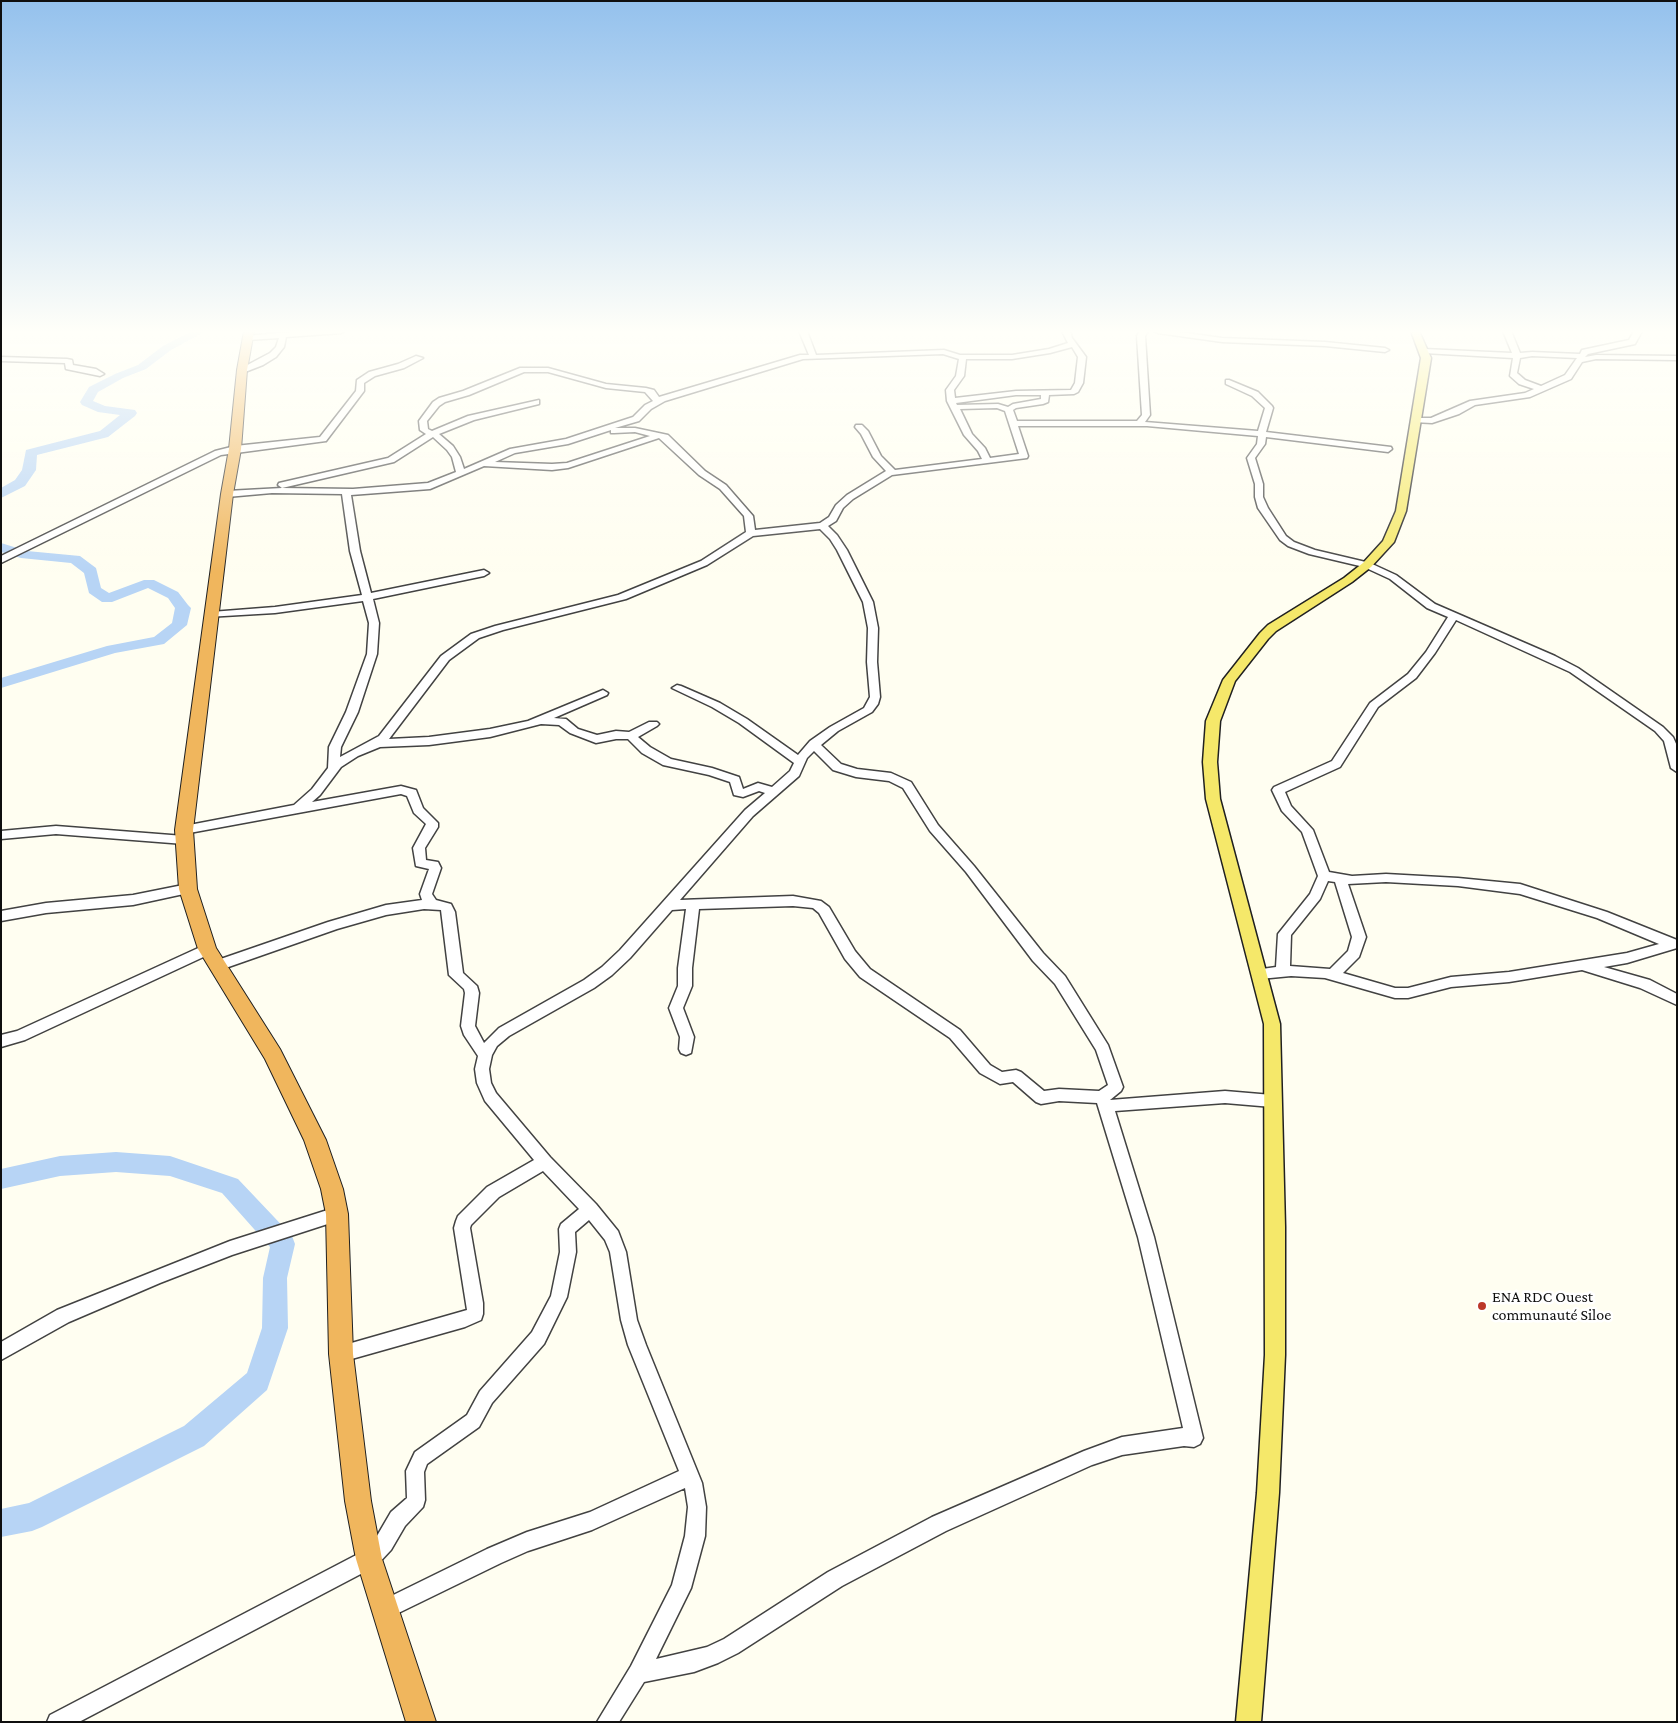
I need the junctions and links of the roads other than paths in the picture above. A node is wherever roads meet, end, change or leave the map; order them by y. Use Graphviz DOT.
graph roads {
  1 [pos="238,411"];
  2 [pos="345,411"];
  3 [pos="431,411"];
  4 [pos="498,411"];
  5 [pos="644,411"];
  6 [pos="957,411"];
  7 [pos="1011,411"];
  8 [pos="1146,411"];
  9 [pos="1268,411"];
  10 [pos="1417,411"];
  11 [pos="1454,411"];
  12 [pos="1416,420"];
  13 [pos="1012,423"];
  14 [pos="1140,424"];
  15 [pos="859,427"];
  16 [pos="432,434"];
  17 [pos="590,434"];
  18 [pos="1262,434"];
  19 [pos="661,435"];
  20 [pos="235,449"];
  21 [pos="1388,449"];
  22 [pos="987,460"];
  23 [pos="482,464"];
  24 [pos="893,472"];
  25 [pos="461,473"];
  26 [pos="265,490"];
  27 [pos="346,492"];
  28 [pos="226,499"];
  29 [pos="822,526"];
  30 [pos="752,533"];
  31 [pos="1,560"];
  32 [pos="1367,565"];
  33 [pos="484,573"];
  34 [pos="367,598"];
  35 [pos="211,615"];
  36 [pos="1454,615"];
  37 [pos="677,688"];
  38 [pos="603,693"];
  39 [pos="535,723"];
  40 [pos="653,724"];
  41 [pos="632,736"];
  42 [pos="378,743"];
  43 [pos="1673,743"];
  44 [pos="814,744"];
  45 [pos="800,762"];
  46 [pos="333,768"];
  47 [pos="1677,768"];
  48 [pos="773,791"];
  49 [pos="298,808"];
  50 [pos="1,835"];
  51 [pos="184,835"];
  52 [pos="1324,876"];
  53 [pos="1340,879"];
  54 [pos="188,889"];
  55 [pos="431,904"];
  56 [pos="694,904"];
  57 [pos="670,905"];
  58 [pos="1,916"];
  59 [pos="1675,944"];
  60 [pos="207,949"];
  61 [pos="1582,965"];
  62 [pos="217,966"];
  63 [pos="1283,973"];
  64 [pos="1260,974"];
  65 [pos="1334,974"];
  66 [pos="1677,1000"];
  67 [pos="1,1041"];
  68 [pos="686,1049"];
  69 [pos="485,1055"];
  70 [pos="1272,1101"];
  71 [pos="1104,1102"];
  72 [pos="545,1162"];
  73 [pos="590,1209"];
  74 [pos="337,1214"];
  75 [pos="1,1352"];
  76 [pos="341,1354"];
  77 [pos="690,1476"];
  78 [pos="369,1559"];
  79 [pos="384,1610"];
  80 [pos="638,1673"];
  81 [pos="57,1722"];
  82 [pos="421,1722"];
  83 [pos="607,1722"];
  84 [pos="1248,1722"];
  1 -- 20 [label="highway"];
  2 -- 20 [label="street"];
  3 -- 16 [label="street"];
  4 -- 16 [label="street"];
  5 -- 17 [label="street"];
  6 -- 22 [label="street"];
  7 -- 13 [label="street"];
  8 -- 14 [label="street"];
  9 -- 18 [label="street"];
  10 -- 12 [label="main road"];
  11 -- 12 [label="street"];
  12 -- 32 [label="main road"];
  13 -- 14 [label="street"];
  13 -- 22 [label="street"];
  14 -- 18 [label="street"];
  15 -- 24 [label="street"];
  16 -- 25 [label="street"];
  16 -- 26 [label="street"];
  17 -- 19 [label="street"];
  17 -- 23 [label="street"];
  18 -- 21 [label="street"];
  18 -- 32 [label="street"];
  19 -- 23 [label="street"];
  19 -- 30 [label="street"];
  20 -- 28 [label="highway"];
  20 -- 31 [label="street"];
  22 -- 24 [label="street"];
  23 -- 25 [label="street"];
  24 -- 29 [label="street"];
  25 -- 27 [label="street"];
  26 -- 27 [label="street"];
  26 -- 28 [label="street"];
  27 -- 34 [label="street"];
  28 -- 35 [label="highway"];
  29 -- 30 [label="street"];
  29 -- 44 [label="street"];
  30 -- 42 [label="street"];
  32 -- 36 [label="street"];
  32 -- 64 [label="main road"];
  33 -- 34 [label="street"];
  34 -- 35 [label="street"];
  34 -- 46 [label="street"];
  35 -- 51 [label="highway"];
  36 -- 43 [label="street"];
  36 -- 52 [label="street"];
  37 -- 45 [label="street"];
  38 -- 39 [label="street"];
  39 -- 41 [label="street"];
  39 -- 42 [label="street"];
  40 -- 41 [label="street"];
  41 -- 48 [label="street"];
  42 -- 46 [label="street"];
  43 -- 47 [label="street"];
  44 -- 45 [label="street"];
  44 -- 71 [label="street"];
  45 -- 48 [label="street"];
  46 -- 49 [label="street"];
  48 -- 57 [label="street"];
  49 -- 51 [label="street"];
  49 -- 55 [label="street"];
  50 -- 51 [label="street"];
  51 -- 54 [label="highway"];
  52 -- 53 [label="street"];
  52 -- 63 [label="street"];
  53 -- 59 [label="street"];
  53 -- 65 [label="street"];
  54 -- 58 [label="street"];
  54 -- 60 [label="highway"];
  55 -- 62 [label="street"];
  55 -- 69 [label="street"];
  56 -- 57 [label="street"];
  56 -- 68 [label="street"];
  56 -- 71 [label="street"];
  57 -- 69 [label="street"];
  59 -- 61 [label="street"];
  60 -- 62 [label="highway"];
  60 -- 67 [label="street"];
  61 -- 65 [label="street"];
  61 -- 66 [label="street"];
  62 -- 74 [label="highway"];
  63 -- 64 [label="street"];
  63 -- 65 [label="street"];
  64 -- 70 [label="main road"];
  69 -- 72 [label="street"];
  70 -- 71 [label="street"];
  70 -- 84 [label="main road"];
  71 -- 80 [label="street"];
  72 -- 73 [label="street"];
  72 -- 76 [label="street"];
  73 -- 77 [label="street"];
  73 -- 78 [label="street"];
  74 -- 75 [label="street"];
  74 -- 76 [label="highway"];
  76 -- 78 [label="highway"];
  77 -- 79 [label="street"];
  77 -- 80 [label="street"];
  78 -- 79 [label="highway"];
  78 -- 81 [label="street"];
  79 -- 82 [label="highway"];
  80 -- 83 [label="street"];
}
